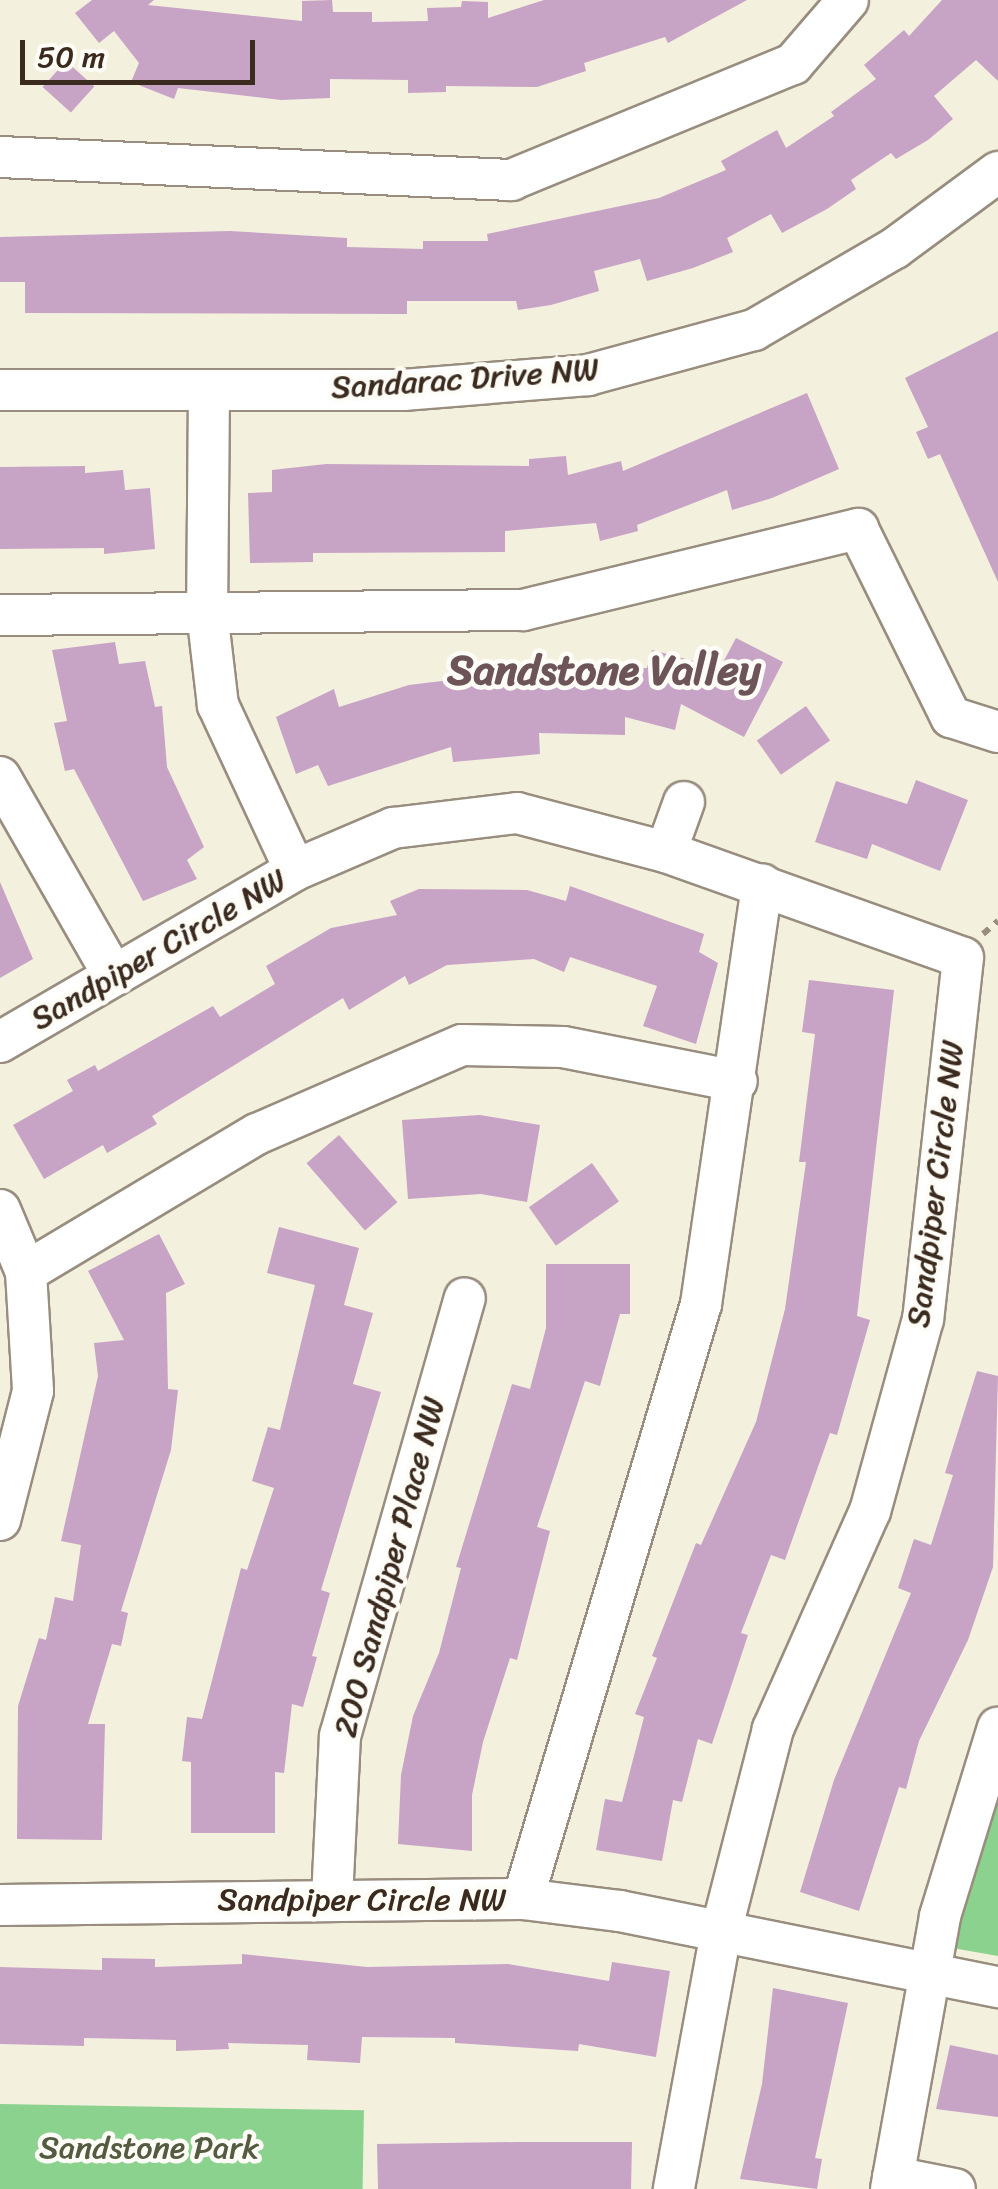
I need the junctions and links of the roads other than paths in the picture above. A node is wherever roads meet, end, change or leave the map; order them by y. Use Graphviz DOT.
graph roads {
  1 [pos="848,0"];
  2 [pos="0,157"];
  3 [pos="998,172"];
  4 [pos="0,390"];
  5 [pos="209,391"];
  6 [pos="207,612"];
  7 [pos="0,615"];
  8 [pos="998,732"];
  9 [pos="0,777"];
  10 [pos="684,802"];
  11 [pos="666,852"];
  12 [pos="295,870"];
  13 [pos="762,884"];
  14 [pos="114,976"];
  15 [pos="0,1042"];
  16 [pos="738,1081"];
  17 [pos="0,1210"];
  18 [pos="26,1272"];
  19 [pos="465,1298"];
  20 [pos="0,1520"];
  21 [pos="998,1728"];
  22 [pos="332,1899"];
  23 [pos="523,1900"];
  24 [pos="0,1905"];
  25 [pos="721,1932"];
  26 [pos="928,1976"];
  27 [pos="998,1987"];
  28 [pos="892,2183"];
  29 [pos="674,2189"];
  30 [pos="955,2189"];
  1 -- 2 [label="street"];
  3 -- 5 [label="street, Sandarac Drive NW"];
  4 -- 5 [label="street, Sandarac Drive NW"];
  5 -- 6 [label="street"];
  6 -- 7 [label="street"];
  6 -- 8 [label="street"];
  6 -- 12 [label="street"];
  9 -- 14 [label="street"];
  10 -- 11 [label="street"];
  11 -- 12 [label="street, Sandpiper Circle NW"];
  11 -- 13 [label="street, Sandpiper Circle NW"];
  12 -- 14 [label="street, Sandpiper Circle NW"];
  13 -- 16 [label="street"];
  13 -- 25 [label="street, Sandpiper Circle NW"];
  14 -- 15 [label="street, Sandpiper Circle NW"];
  16 -- 18 [label="street"];
  16 -- 23 [label="street"];
  17 -- 18 [label="street"];
  18 -- 20 [label="street"];
  19 -- 22 [label="street, 200 Sandpiper Place NW"];
  21 -- 26 [label="street"];
  22 -- 23 [label="street, Sandpiper Circle NW"];
  22 -- 24 [label="street, Sandpiper Circle NW"];
  23 -- 25 [label="street, Sandpiper Circle NW"];
  25 -- 26 [label="street, Sandpiper Circle NW"];
  25 -- 29 [label="street"];
  26 -- 27 [label="street, Sandpiper Circle NW"];
  26 -- 28 [label="street"];
  28 -- 30 [label="street"];
}
